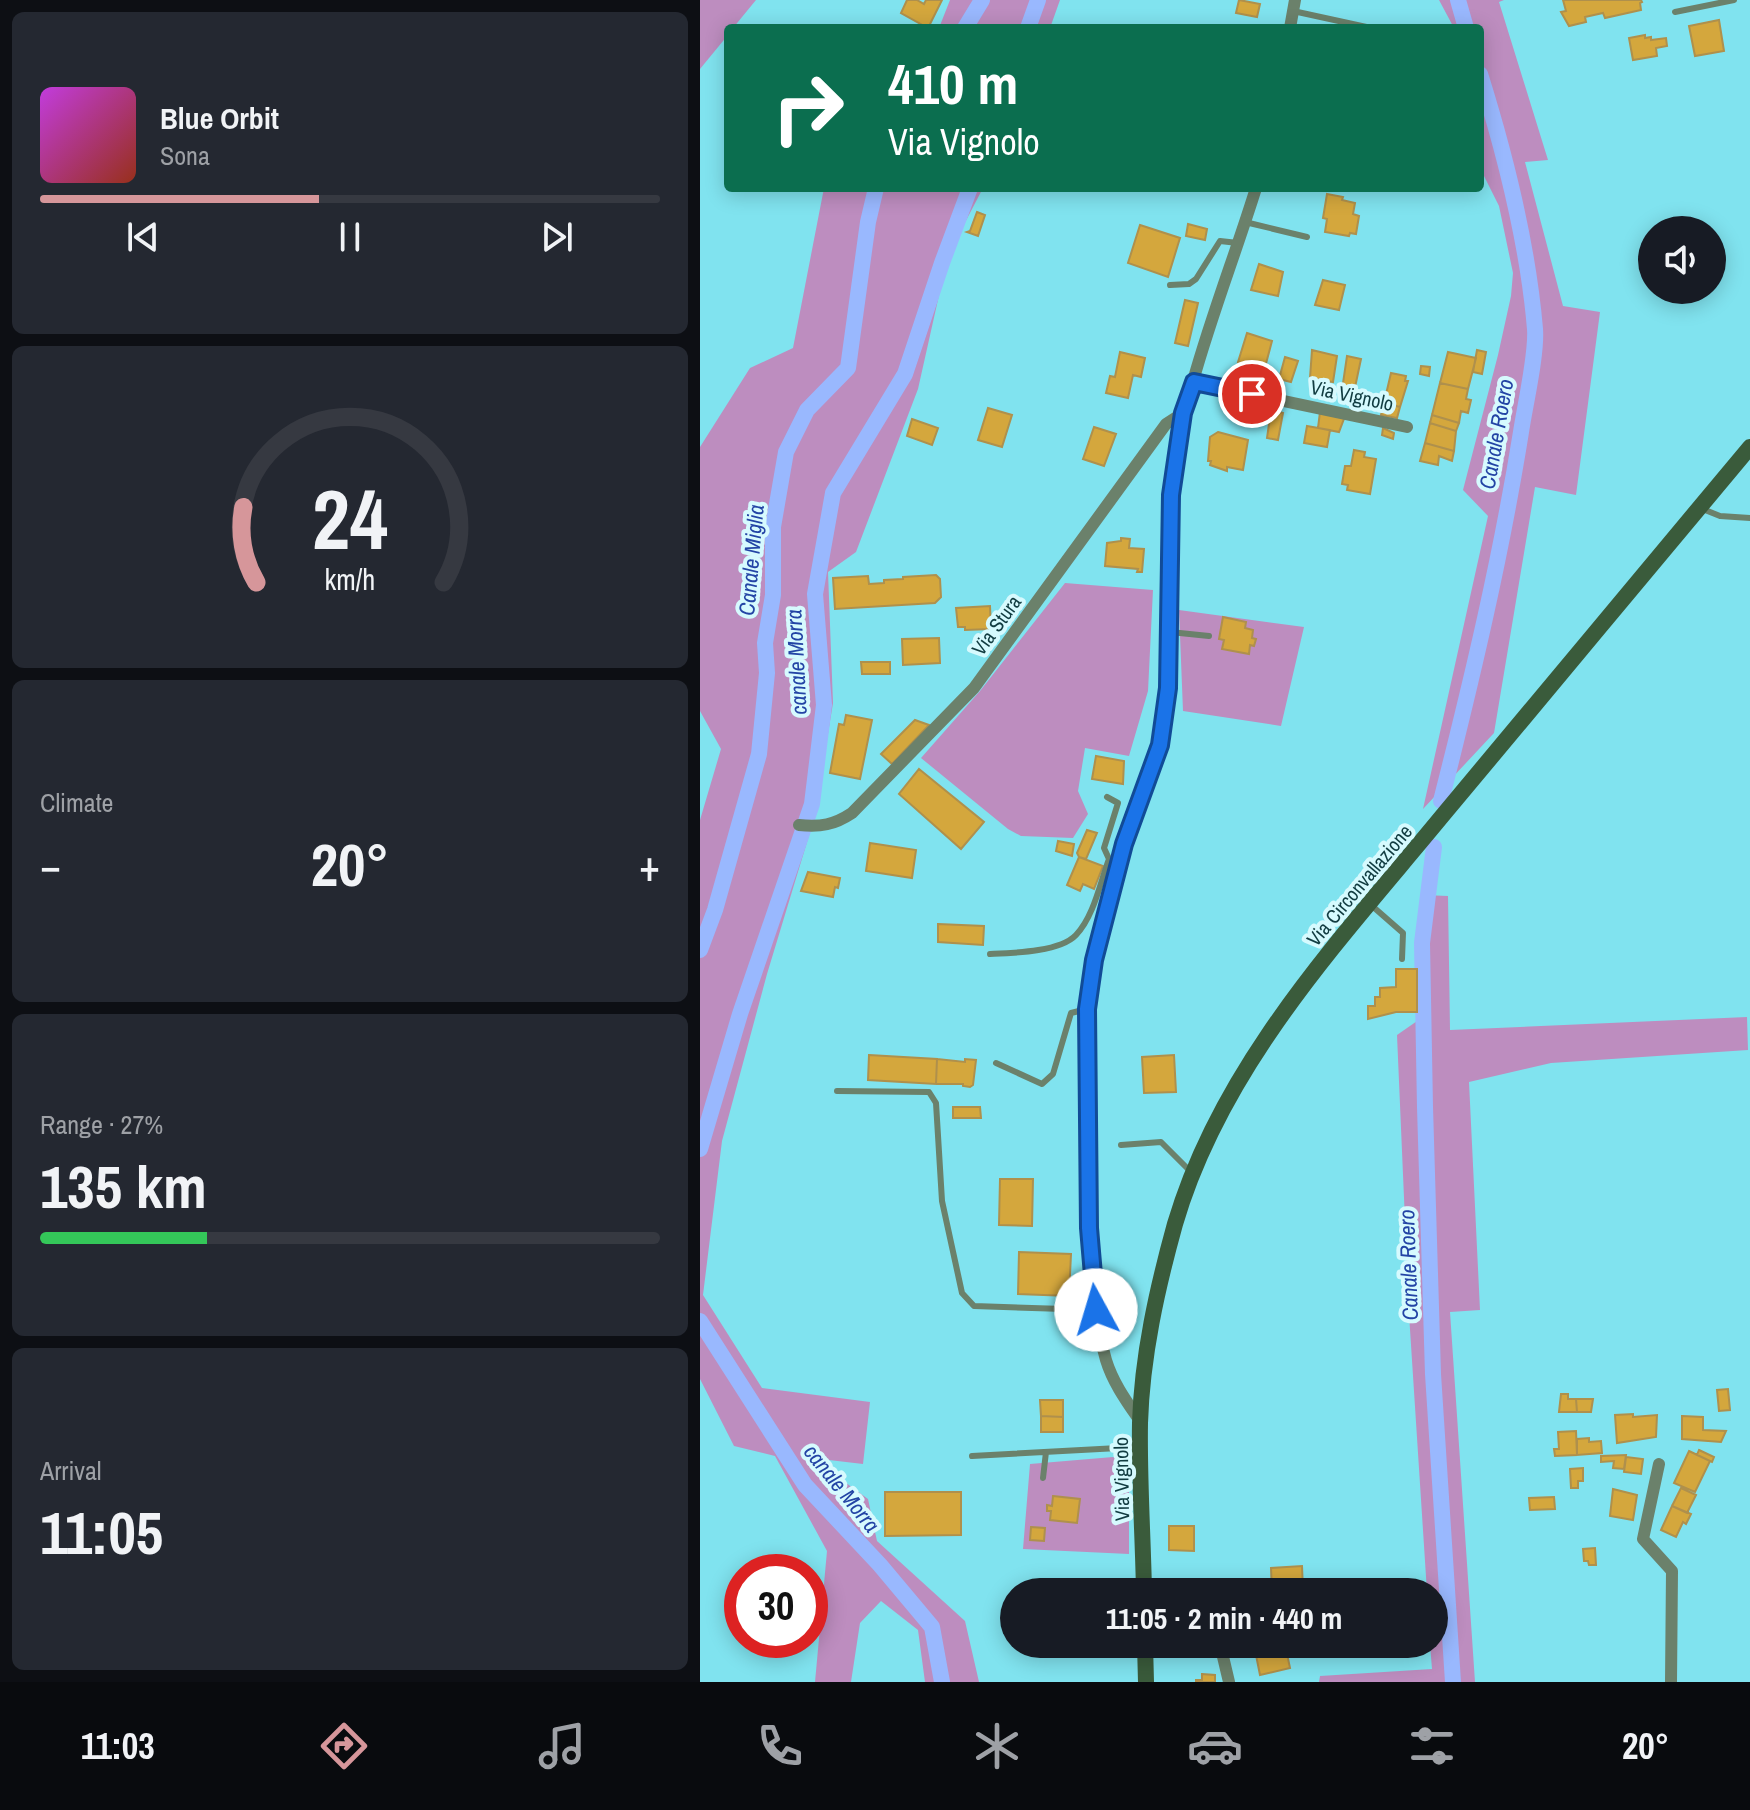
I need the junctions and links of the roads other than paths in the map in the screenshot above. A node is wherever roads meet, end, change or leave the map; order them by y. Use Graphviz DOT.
graph roads {
  1 [pos="1734,0"];
  2 [pos="1294,5"];
  3 [pos="1675,12"];
  4 [pos="1358,24"];
  5 [pos="1255,192"];
  6 [pos="1245,222"];
  7 [pos="1307,237"];
  8 [pos="1238,243"];
  9 [pos="1170,285"];
  10 [pos="1194,382"];
  11 [pos="1183,413"];
  12 [pos="1407,427"];
  13 [pos="1750,447"];
  14 [pos="1700,508"];
  15 [pos="1750,518"];
  16 [pos="1170,632"];
  17 [pos="1209,636"];
  18 [pos="1107,797"];
  19 [pos="805,825"];
  20 [pos="1114,861"];
  21 [pos="1369,904"];
  22 [pos="990,954"];
  23 [pos="1402,959"];
  24 [pos="1087,1009"];
  25 [pos="996,1063"];
  26 [pos="837,1091"];
  27 [pos="1121,1145"];
  28 [pos="1193,1173"];
  29 [pos="1096,1310"];
  30 [pos="1140,1421"];
  31 [pos="1140,1446"];
  32 [pos="1046,1452"];
  33 [pos="972,1456"];
  34 [pos="1659,1464"];
  35 [pos="1043,1478"];
  36 [pos="1144,1578"];
  37 [pos="1145,1658"];
  38 [pos="1223,1658"];
  39 [pos="1146,1682"];
  40 [pos="1229,1682"];
  41 [pos="1671,1682"];
  1 -- 3 [label="lane"];
  2 -- 4 [label="lane"];
  5 -- 6 [label="street, Via Vignolo"];
  6 -- 7 [label="lane"];
  6 -- 8 [label="street, Via Vignolo"];
  8 -- 9 [label="lane"];
  8 -- 10 [label="street, Via Vignolo"];
  10 -- 11 [label="street, Via Vignolo"];
  10 -- 12 [label="street, Via Vignolo"];
  11 -- 16 [label="street, Via Vignolo"];
  11 -- 19 [label="street, Via Stura"];
  13 -- 14 [label="main road, Via Circonvallazione"];
  14 -- 15 [label="lane"];
  14 -- 21 [label="main road, Via Circonvallazione"];
  16 -- 17 [label="lane"];
  16 -- 20 [label="street, Via Vignolo"];
  18 -- 20 [label="lane"];
  20 -- 22 [label="lane"];
  20 -- 24 [label="street, Via Vignolo"];
  21 -- 23 [label="lane"];
  21 -- 28 [label="main road, Via Circonvallazione"];
  24 -- 25 [label="lane"];
  24 -- 29 [label="street, Via Vignolo"];
  26 -- 29 [label="lane"];
  27 -- 28 [label="lane"];
  28 -- 30 [label="main road, Via Circonvallazione"];
  29 -- 30 [label="street, Via Vignolo"];
  30 -- 31 [label="main road, Via Vignolo"];
  31 -- 32 [label="lane"];
  31 -- 36 [label="main road, Via Vignolo"];
  32 -- 33 [label="lane"];
  32 -- 35 [label="lane"];
  34 -- 41 [label="street"];
  37 -- 39 [label="main road"];
  38 -- 40 [label="street"];
}
